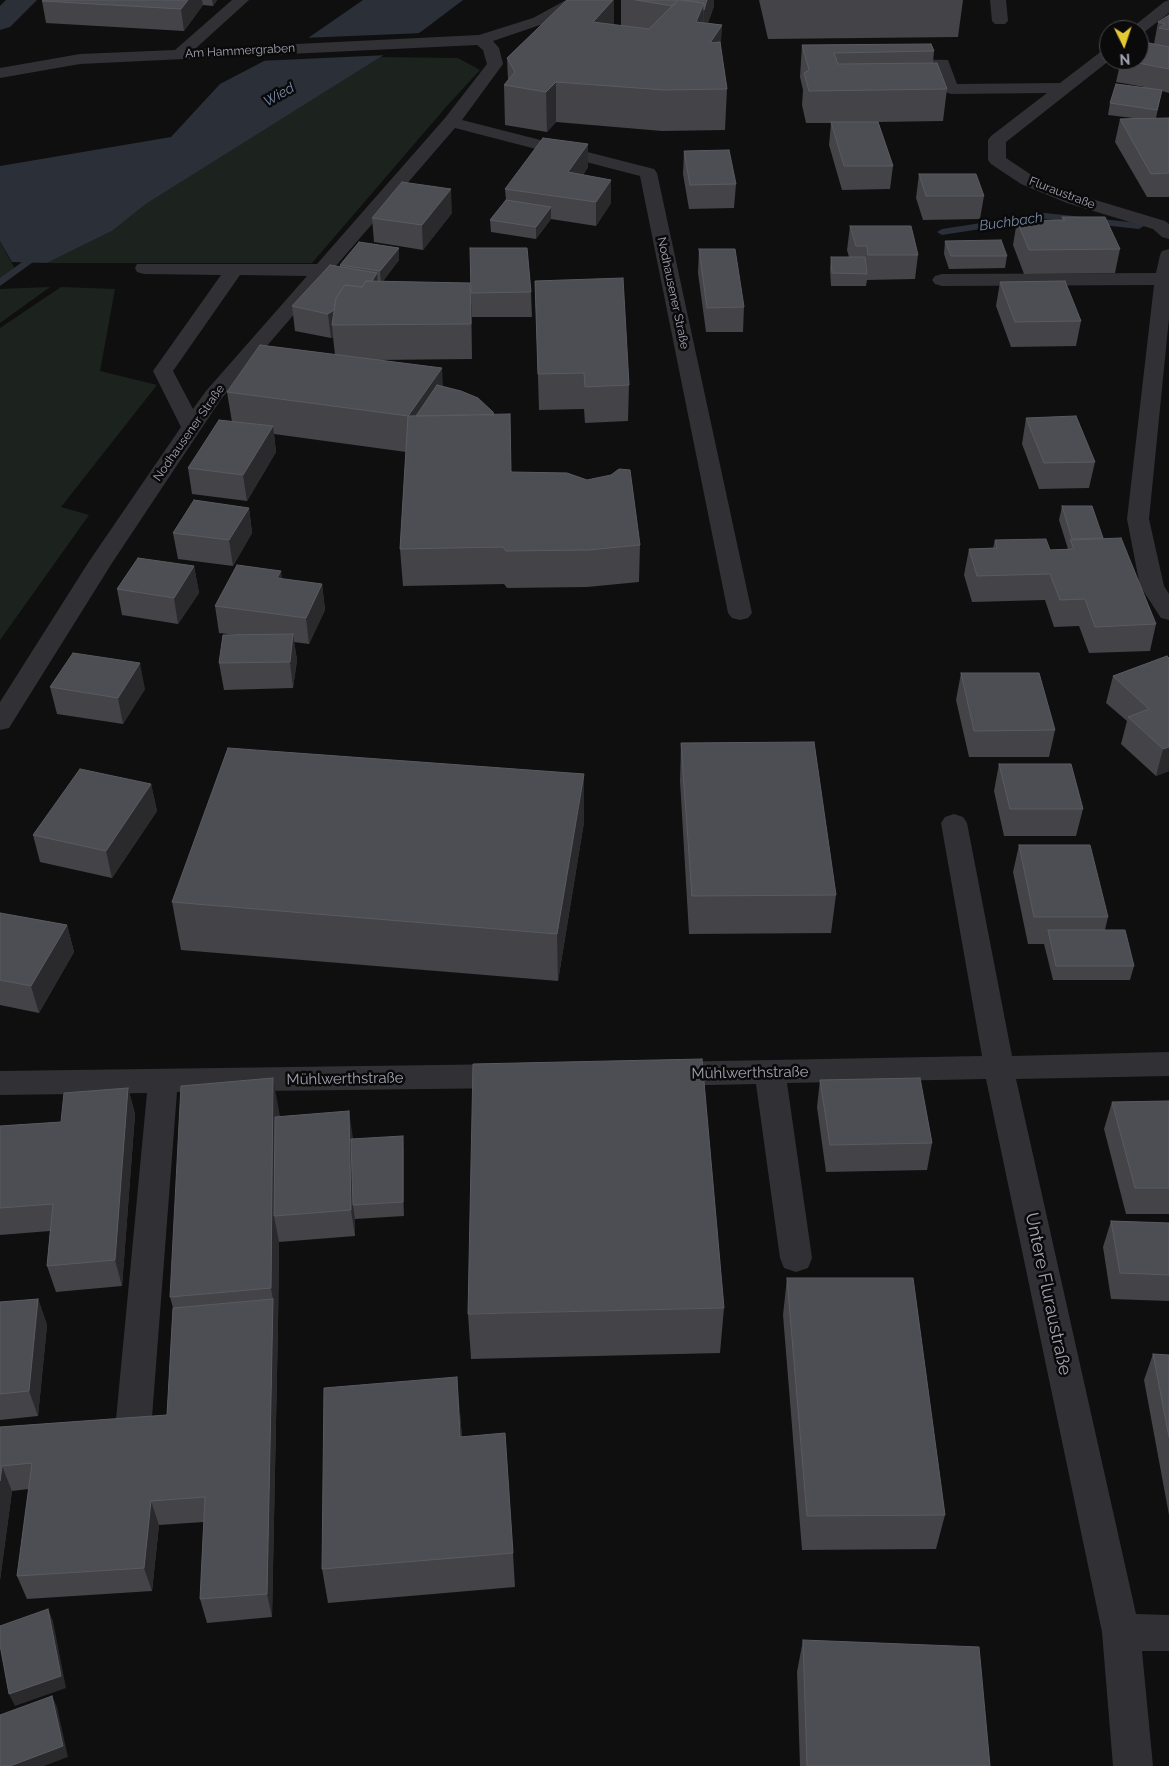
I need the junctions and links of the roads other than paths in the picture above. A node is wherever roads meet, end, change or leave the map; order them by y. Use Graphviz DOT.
graph roads {
  1 [pos="241,0"];
  2 [pos="577,0"];
  3 [pos="998,0"];
  4 [pos="1169,5"];
  5 [pos="1000,21"];
  6 [pos="1149,21"];
  7 [pos="480,40"];
  8 [pos="180,54"];
  9 [pos="1099,61"];
  10 [pos="883,64"];
  11 [pos="0,73"];
  12 [pos="1065,88"];
  13 [pos="451,122"];
  14 [pos="1166,227"];
  15 [pos="1169,255"];
  16 [pos="144,268"];
  17 [pos="235,269"];
  18 [pos="322,277"];
  19 [pos="1165,279"];
  20 [pos="942,280"];
  21 [pos="192,428"];
  22 [pos="740,613"];
  23 [pos="1169,613"];
  24 [pos="0,722"];
  25 [pos="954,823"];
  26 [pos="1169,1064"];
  27 [pos="999,1068"];
  28 [pos="770,1072"];
  29 [pos="641,1074"];
  30 [pos="541,1076"];
  31 [pos="163,1081"];
  32 [pos="0,1083"];
  33 [pos="796,1258"];
  34 [pos="133,1430"];
  35 [pos="1121,1632"];
  36 [pos="1169,1633"];
  37 [pos="1133,1766"];
  1 -- 8 [label="street"];
  2 -- 7 [label="street, Am Hammergraben"];
  3 -- 5 [label="street"];
  4 -- 6 [label="street"];
  7 -- 8 [label="street, Am Hammergraben"];
  7 -- 13 [label="street, Nodhausener Straße"];
  8 -- 11 [label="street, Am Hammergraben"];
  9 -- 12 [label="street, Fluraustraße"];
  10 -- 12 [label="street"];
  12 -- 14 [label="street, Fluraustraße"];
  13 -- 18 [label="street, Nodhausener Straße"];
  13 -- 22 [label="street, Nodhausener Straße"];
  15 -- 19 [label="street"];
  16 -- 17 [label="street"];
  17 -- 18 [label="street"];
  17 -- 21 [label="street"];
  18 -- 21 [label="street, Nodhausener Straße"];
  19 -- 20 [label="street"];
  19 -- 23 [label="street"];
  21 -- 24 [label="street, Nodhausener Straße"];
  25 -- 27 [label="street, Untere Fluraustraße"];
  26 -- 27 [label="street, Mühlwerthstraße"];
  27 -- 28 [label="street, Mühlwerthstraße"];
  27 -- 35 [label="street, Untere Fluraustraße"];
  28 -- 29 [label="street, Mühlwerthstraße"];
  28 -- 33 [label="street"];
  30 -- 31 [label="street, Mühlwerthstraße"];
  31 -- 32 [label="street, Mühlwerthstraße"];
  31 -- 34 [label="street"];
  35 -- 36 [label="street"];
  35 -- 37 [label="street, Untere Fluraustraße"];
}
